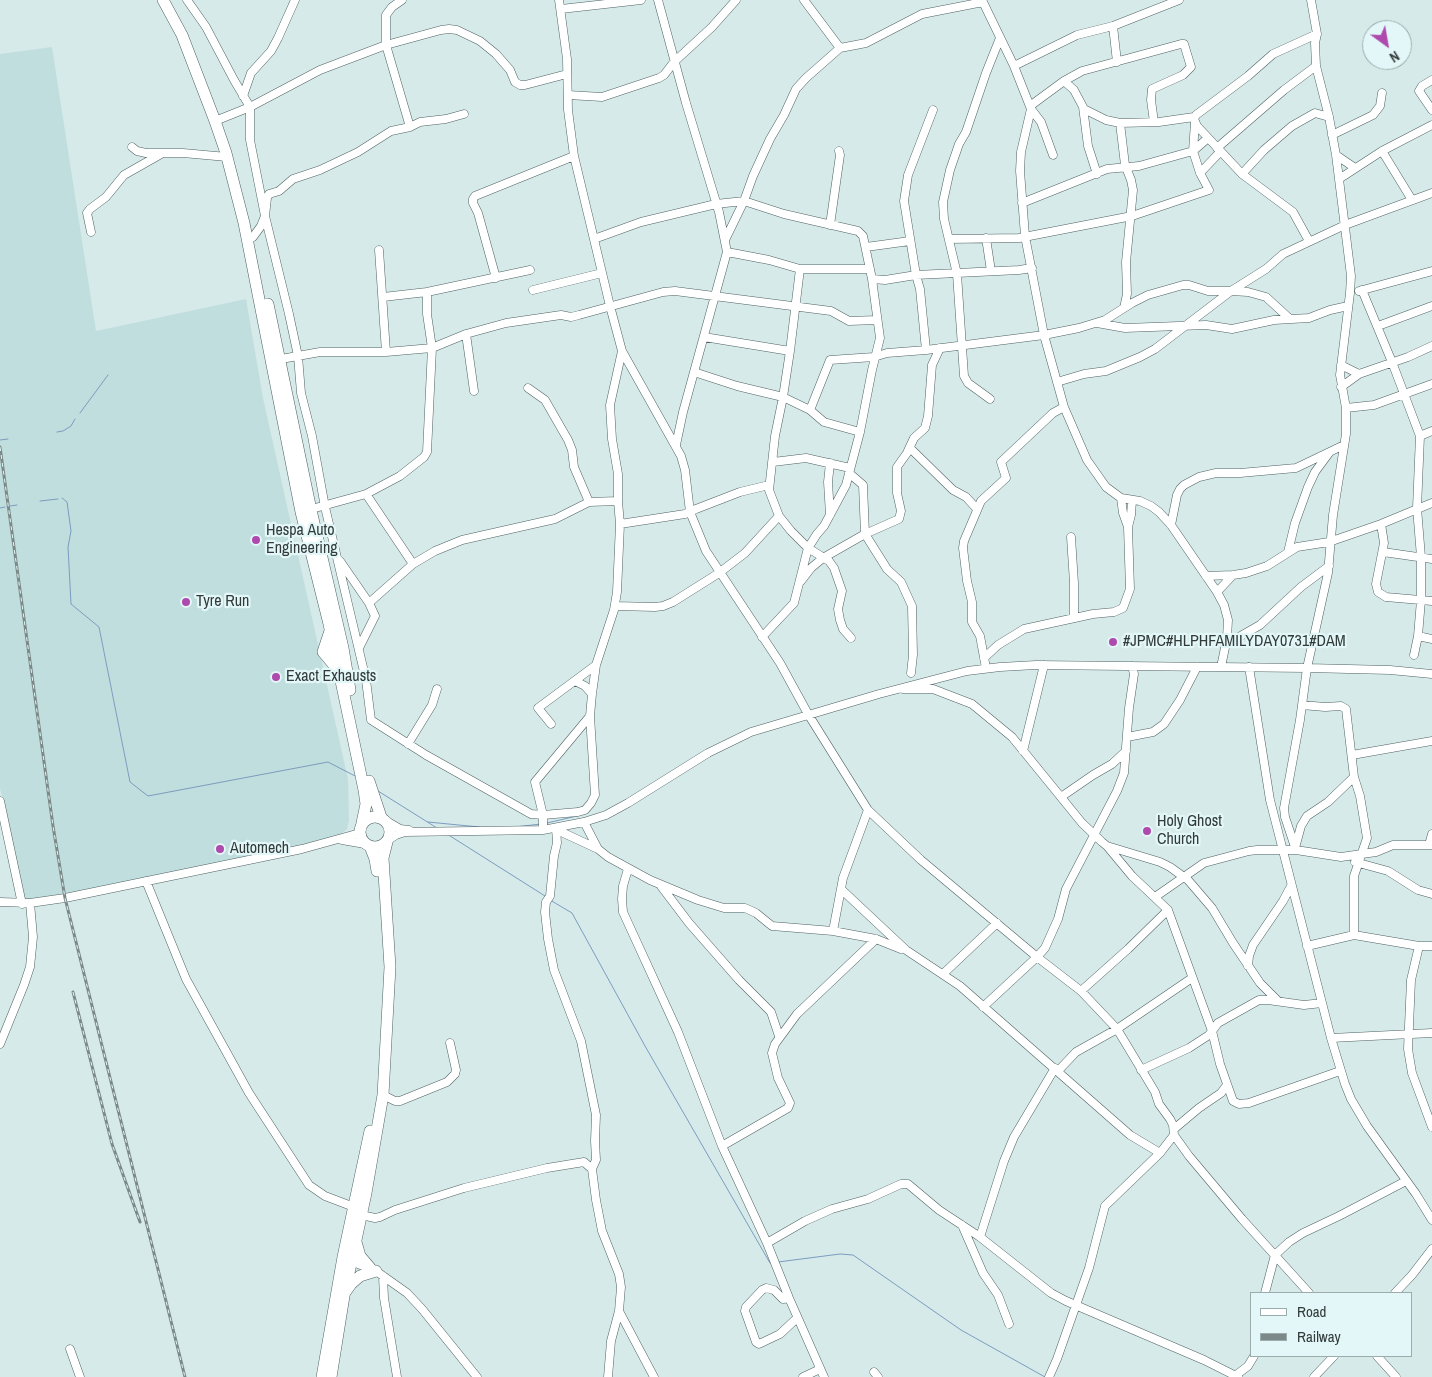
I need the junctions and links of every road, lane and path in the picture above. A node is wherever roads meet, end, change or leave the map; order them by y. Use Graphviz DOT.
graph roads {
  1 [pos="163,0"];
  2 [pos="187,0"];
  3 [pos="295,0"];
  4 [pos="402,0"];
  5 [pos="559,0"];
  6 [pos="641,0"];
  7 [pos="658,0"];
  8 [pos="736,0"];
  9 [pos="804,0"];
  10 [pos="1178,0"];
  11 [pos="1311,0"];
  12 [pos="982,1"];
  13 [pos="561,9"];
  14 [pos="1113,26"];
  15 [pos="1317,34"];
  16 [pos="1000,38"];
  17 [pos="386,44"];
  18 [pos="840,48"];
  19 [pos="674,62"];
  20 [pos="1117,62"];
  21 [pos="1014,66"];
  22 [pos="1316,66"];
  23 [pos="567,74"];
  24 [pos="1432,80"];
  25 [pos="1064,81"];
  26 [pos="1382,93"];
  27 [pos="568,94"];
  28 [pos="243,96"];
  29 [pos="250,107"];
  30 [pos="1031,108"];
  31 [pos="1084,109"];
  32 [pos="933,110"];
  33 [pos="1432,110"];
  34 [pos="464,114"];
  35 [pos="1329,117"];
  36 [pos="218,120"];
  37 [pos="1194,120"];
  38 [pos="1154,122"];
  39 [pos="1120,123"];
  40 [pos="1432,125"];
  41 [pos="410,127"];
  42 [pos="1332,135"];
  43 [pos="1208,138"];
  44 [pos="132,146"];
  45 [pos="1219,150"];
  46 [pos="839,151"];
  47 [pos="1193,151"];
  48 [pos="1382,151"];
  49 [pos="161,154"];
  50 [pos="1053,155"];
  51 [pos="1336,155"];
  52 [pos="574,156"];
  53 [pos="227,157"];
  54 [pos="1126,168"];
  55 [pos="1355,168"];
  56 [pos="1200,173"];
  57 [pos="1097,174"];
  58 [pos="1242,174"];
  59 [pos="1339,179"];
  60 [pos="1432,193"];
  61 [pos="1412,200"];
  62 [pos="744,201"];
  63 [pos="1022,203"];
  64 [pos="716,204"];
  65 [pos="265,216"];
  66 [pos="1132,216"];
  67 [pos="830,225"];
  68 [pos="1345,225"];
  69 [pos="91,232"];
  70 [pos="1025,236"];
  71 [pos="253,237"];
  72 [pos="986,238"];
  73 [pos="594,239"];
  74 [pos="949,239"];
  75 [pos="726,240"];
  76 [pos="910,241"];
  77 [pos="1309,241"];
  78 [pos="866,247"];
  79 [pos="379,250"];
  80 [pos="727,252"];
  81 [pos="1032,268"];
  82 [pos="800,269"];
  83 [pos="870,269"];
  84 [pos="530,270"];
  85 [pos="1432,270"];
  86 [pos="991,271"];
  87 [pos="602,274"];
  88 [pos="957,274"];
  89 [pos="916,275"];
  90 [pos="496,278"];
  91 [pos="872,279"];
  92 [pos="534,290"];
  93 [pos="1362,290"];
  94 [pos="426,292"];
  95 [pos="1231,292"];
  96 [pos="1350,293"];
  97 [pos="715,296"];
  98 [pos="383,297"];
  99 [pos="610,306"];
  100 [pos="1348,306"];
  101 [pos="1432,306"];
  102 [pos="796,307"];
  103 [pos="1124,308"];
  104 [pos="1290,319"];
  105 [pos="877,320"];
  106 [pos="1097,323"];
  107 [pos="1186,325"];
  108 [pos="1378,326"];
  109 [pos="466,334"];
  110 [pos="1044,335"];
  111 [pos="704,337"];
  112 [pos="962,345"];
  113 [pos="1432,346"];
  114 [pos="432,348"];
  115 [pos="940,348"];
  116 [pos="926,350"];
  117 [pos="622,351"];
  118 [pos="790,351"];
  119 [pos="386,352"];
  120 [pos="298,356"];
  121 [pos="874,357"];
  122 [pos="281,359"];
  123 [pos="1392,362"];
  124 [pos="1341,365"];
  125 [pos="694,372"];
  126 [pos="1359,374"];
  127 [pos="1057,382"];
  128 [pos="1432,384"];
  129 [pos="1341,387"];
  130 [pos="528,388"];
  131 [pos="474,391"];
  132 [pos="1405,395"];
  133 [pos="783,397"];
  134 [pos="990,399"];
  135 [pos="1064,407"];
  136 [pos="1346,408"];
  137 [pos="810,410"];
  138 [pos="1432,431"];
  139 [pos="860,432"];
  140 [pos="1420,436"];
  141 [pos="676,445"];
  142 [pos="1344,445"];
  143 [pos="910,448"];
  144 [pos="1330,452"];
  145 [pos="773,462"];
  146 [pos="830,463"];
  147 [pos="850,470"];
  148 [pos="769,485"];
  149 [pos="366,494"];
  150 [pos="966,497"];
  151 [pos="984,497"];
  152 [pos="1121,498"];
  153 [pos="618,500"];
  154 [pos="1132,500"];
  155 [pos="589,502"];
  156 [pos="1432,503"];
  157 [pos="325,507"];
  158 [pos="1417,508"];
  159 [pos="977,509"];
  160 [pos="306,511"];
  161 [pos="690,512"];
  162 [pos="830,515"];
  163 [pos="779,516"];
  164 [pos="620,524"];
  165 [pos="1381,524"];
  166 [pos="1171,525"];
  167 [pos="1128,527"];
  168 [pos="865,534"];
  169 [pos="1071,537"];
  170 [pos="1329,542"];
  171 [pos="808,548"];
  172 [pos="1288,552"];
  173 [pos="1383,552"];
  174 [pos="338,557"];
  175 [pos="1421,557"];
  176 [pos="823,558"];
  177 [pos="1432,559"];
  178 [pos="413,564"];
  179 [pos="1329,566"];
  180 [pos="719,573"];
  181 [pos="1234,575"];
  182 [pos="1206,576"];
  183 [pos="799,583"];
  184 [pos="1217,592"];
  185 [pos="1420,600"];
  186 [pos="369,602"];
  187 [pos="1432,602"];
  188 [pos="615,606"];
  189 [pos="1074,618"];
  190 [pos="1418,636"];
  191 [pos="762,637"];
  192 [pos="851,638"];
  193 [pos="1432,639"];
  194 [pos="1225,645"];
  195 [pos="359,648"];
  196 [pos="1414,655"];
  197 [pos="984,658"];
  198 [pos="596,665"];
  199 [pos="1044,665"];
  200 [pos="1132,666"];
  201 [pos="1197,667"];
  202 [pos="1221,667"];
  203 [pos="1249,667"];
  204 [pos="986,668"];
  205 [pos="1307,668"];
  206 [pos="911,673"];
  207 [pos="1432,674"];
  208 [pos="575,681"];
  209 [pos="896,689"];
  210 [pos="437,690"];
  211 [pos="592,694"];
  212 [pos="1302,705"];
  213 [pos="808,714"];
  214 [pos="590,716"];
  215 [pos="551,724"];
  216 [pos="1127,737"];
  217 [pos="1432,741"];
  218 [pos="408,744"];
  219 [pos="1023,751"];
  220 [pos="1126,751"];
  221 [pos="1352,755"];
  222 [pos="1354,777"];
  223 [pos="1061,797"];
  224 [pos="0,801"];
  225 [pos="868,810"];
  226 [pos="543,815"];
  227 [pos="385,820"];
  228 [pos="584,822"];
  229 [pos="361,828"];
  230 [pos="557,829"];
  231 [pos="542,830"];
  232 [pos="416,832"];
  233 [pos="1432,834"];
  234 [pos="1094,836"];
  235 [pos="337,840"];
  236 [pos="387,841"];
  237 [pos="368,845"];
  238 [pos="1431,845"];
  239 [pos="1107,846"];
  240 [pos="598,849"];
  241 [pos="1295,849"];
  242 [pos="1282,851"];
  243 [pos="1362,854"];
  244 [pos="1341,857"];
  245 [pos="1358,863"];
  246 [pos="628,869"];
  247 [pos="1184,876"];
  248 [pos="146,881"];
  249 [pos="660,885"];
  250 [pos="1292,886"];
  251 [pos="842,890"];
  252 [pos="1432,894"];
  253 [pos="1155,897"];
  254 [pos="0,902"];
  255 [pos="26,904"];
  256 [pos="1168,910"];
  257 [pos="997,924"];
  258 [pos="833,931"];
  259 [pos="1354,935"];
  260 [pos="876,940"];
  261 [pos="1307,946"];
  262 [pos="1419,946"];
  263 [pos="1432,946"];
  264 [pos="906,950"];
  265 [pos="1037,957"];
  266 [pos="1248,966"];
  267 [pos="943,974"];
  268 [pos="1192,978"];
  269 [pos="1264,988"];
  270 [pos="1081,991"];
  271 [pos="1261,1000"];
  272 [pos="1278,1001"];
  273 [pos="1322,1003"];
  274 [pos="983,1007"];
  275 [pos="1117,1029"];
  276 [pos="1212,1030"];
  277 [pos="1432,1032"];
  278 [pos="1408,1033"];
  279 [pos="779,1036"];
  280 [pos="1331,1038"];
  281 [pos="450,1043"];
  282 [pos="0,1044"];
  283 [pos="1057,1070"];
  284 [pos="1141,1070"];
  285 [pos="1340,1071"];
  286 [pos="1227,1085"];
  287 [pos="383,1095"];
  288 [pos="1432,1127"];
  289 [pos="1174,1132"];
  290 [pos="722,1146"];
  291 [pos="1160,1153"];
  292 [pos="592,1168"];
  293 [pos="1406,1180"];
  294 [pos="358,1211"];
  295 [pos="1432,1220"];
  296 [pos="962,1225"];
  297 [pos="357,1236"];
  298 [pos="980,1237"];
  299 [pos="767,1242"];
  300 [pos="1432,1249"];
  301 [pos="1275,1255"];
  302 [pos="347,1259"];
  303 [pos="377,1272"];
  304 [pos="1265,1292"];
  305 [pos="1308,1292"];
  306 [pos="1396,1292"];
  307 [pos="344,1296"];
  308 [pos="789,1298"];
  309 [pos="1075,1305"];
  310 [pos="619,1310"];
  311 [pos="798,1318"];
  312 [pos="1009,1324"];
  313 [pos="70,1349"];
  314 [pos="1253,1357"];
  315 [pos="1333,1357"];
  316 [pos="1378,1357"];
  317 [pos="820,1369"];
  318 [pos="1237,1376"];
  319 [pos="80,1377"];
  320 [pos="322,1377"];
  321 [pos="331,1377"];
  322 [pos="397,1377"];
  323 [pos="477,1377"];
  324 [pos="608,1377"];
  325 [pos="654,1377"];
  326 [pos="803,1377"];
  327 [pos="824,1377"];
  328 [pos="1049,1377"];
  329 [pos="1314,1377"];
  330 [pos="1396,1377"];
  1 -- 36 [label="highway"];
  2 -- 28 [label="street"];
  3 -- 28 [label="street"];
  4 -- 17 [label="street"];
  5 -- 13 [label="street"];
  6 -- 13 [label="street"];
  7 -- 19 [label="street"];
  8 -- 19 [label="street"];
  9 -- 18 [label="street"];
  10 -- 14 [label="street"];
  11 -- 15 [label="street"];
  12 -- 16 [label="street"];
  12 -- 18 [label="street"];
  13 -- 23 [label="street"];
  14 -- 20 [label="street"];
  14 -- 21 [label="street"];
  15 -- 22 [label="street"];
  15 -- 37 [label="street"];
  16 -- 21 [label="street"];
  16 -- 74 [label="street"];
  17 -- 23 [label="street"];
  17 -- 29 [label="street"];
  17 -- 41 [label="street"];
  18 -- 62 [label="street"];
  19 -- 27 [label="street"];
  19 -- 64 [label="street"];
  20 -- 25 [label="street"];
  20 -- 38 [label="street"];
  21 -- 30 [label="street"];
  22 -- 35 [label="street"];
  22 -- 45 [label="street"];
  23 -- 27 [label="street"];
  24 -- 33 [label="street"];
  25 -- 30 [label="street"];
  25 -- 31 [label="street"];
  26 -- 42 [label="street"];
  27 -- 52 [label="street"];
  28 -- 29 [label="street"];
  29 -- 36 [label="street"];
  29 -- 65 [label="street"];
  30 -- 50 [label="street"];
  30 -- 63 [label="street"];
  31 -- 39 [label="street"];
  31 -- 57 [label="street"];
  32 -- 76 [label="street"];
  34 -- 41 [label="street"];
  35 -- 42 [label="street"];
  35 -- 58 [label="street"];
  36 -- 53 [label="highway"];
  36 -- 71 [label="highway"];
  37 -- 38 [label="street"];
  37 -- 43 [label="street"];
  37 -- 47 [label="street"];
  38 -- 39 [label="street"];
  39 -- 54 [label="street"];
  40 -- 48 [label="street"];
  41 -- 65 [label="street"];
  42 -- 51 [label="street"];
  43 -- 45 [label="street"];
  43 -- 47 [label="street"];
  44 -- 49 [label="street"];
  45 -- 56 [label="street"];
  45 -- 58 [label="street"];
  46 -- 67 [label="street"];
  47 -- 54 [label="street"];
  47 -- 56 [label="street"];
  48 -- 55 [label="street"];
  48 -- 61 [label="street"];
  49 -- 53 [label="street"];
  49 -- 69 [label="street"];
  51 -- 55 [label="street"];
  51 -- 59 [label="street"];
  52 -- 73 [label="street"];
  52 -- 90 [label="street"];
  53 -- 160 [label="highway"];
  54 -- 57 [label="street"];
  54 -- 66 [label="street"];
  55 -- 59 [label="street"];
  56 -- 66 [label="street"];
  57 -- 63 [label="street"];
  58 -- 77 [label="street"];
  59 -- 68 [label="street"];
  60 -- 61 [label="street"];
  61 -- 68 [label="street"];
  62 -- 64 [label="street"];
  62 -- 67 [label="street"];
  62 -- 75 [label="street"];
  63 -- 70 [label="street"];
  64 -- 73 [label="street"];
  64 -- 75 [label="street"];
  65 -- 71 [label="street"];
  65 -- 120 [label="street"];
  66 -- 70 [label="street"];
  66 -- 103 [label="street"];
  67 -- 78 [label="street"];
  68 -- 77 [label="street"];
  68 -- 96 [label="street"];
  70 -- 72 [label="street"];
  70 -- 81 [label="street"];
  71 -- 122 [label="highway"];
  72 -- 74 [label="street"];
  72 -- 86 [label="street"];
  73 -- 87 [label="street"];
  74 -- 88 [label="street"];
  75 -- 80 [label="street"];
  76 -- 78 [label="street"];
  76 -- 89 [label="street"];
  77 -- 95 [label="street"];
  78 -- 83 [label="street"];
  79 -- 98 [label="street"];
  80 -- 82 [label="street"];
  80 -- 97 [label="street"];
  81 -- 86 [label="street"];
  81 -- 110 [label="street"];
  82 -- 83 [label="street"];
  82 -- 102 [label="street"];
  83 -- 91 [label="street"];
  84 -- 90 [label="street"];
  85 -- 93 [label="street"];
  86 -- 88 [label="street"];
  87 -- 92 [label="street"];
  87 -- 99 [label="street"];
  88 -- 89 [label="street"];
  88 -- 112 [label="street"];
  89 -- 91 [label="street"];
  89 -- 116 [label="street"];
  90 -- 94 [label="street"];
  91 -- 105 [label="street"];
  93 -- 96 [label="street"];
  93 -- 108 [label="street"];
  94 -- 98 [label="street"];
  94 -- 114 [label="street"];
  95 -- 103 [label="street"];
  95 -- 104 [label="street"];
  95 -- 107 [label="street"];
  96 -- 100 [label="street"];
  97 -- 99 [label="street"];
  97 -- 102 [label="street"];
  97 -- 111 [label="street"];
  98 -- 119 [label="street"];
  99 -- 109 [label="street"];
  99 -- 117 [label="street"];
  100 -- 104 [label="street"];
  100 -- 124 [label="street"];
  101 -- 108 [label="street"];
  102 -- 105 [label="street"];
  102 -- 118 [label="street"];
  103 -- 106 [label="street"];
  104 -- 107 [label="street"];
  105 -- 121 [label="street"];
  106 -- 107 [label="street"];
  106 -- 110 [label="street"];
  107 -- 127 [label="street"];
  108 -- 123 [label="street"];
  109 -- 114 [label="street"];
  109 -- 131 [label="street"];
  110 -- 112 [label="street"];
  110 -- 127 [label="street"];
  111 -- 118 [label="street"];
  111 -- 125 [label="street"];
  112 -- 115 [label="street"];
  112 -- 134 [label="street"];
  113 -- 123 [label="street"];
  114 -- 119 [label="street"];
  114 -- 149 [label="street"];
  115 -- 116 [label="street"];
  115 -- 143 [label="street"];
  116 -- 121 [label="street"];
  117 -- 141 [label="street"];
  117 -- 153 [label="street"];
  118 -- 133 [label="street"];
  119 -- 120 [label="street"];
  120 -- 122 [label="street"];
  120 -- 157 [label="street"];
  121 -- 137 [label="street"];
  121 -- 139 [label="street"];
  122 -- 160 [label="highway"];
  123 -- 126 [label="street"];
  123 -- 132 [label="street"];
  124 -- 126 [label="street"];
  124 -- 129 [label="street"];
  125 -- 133 [label="street"];
  125 -- 141 [label="street"];
  126 -- 129 [label="street"];
  127 -- 135 [label="street"];
  128 -- 132 [label="street"];
  129 -- 136 [label="street"];
  130 -- 155 [label="street"];
  132 -- 136 [label="street"];
  132 -- 140 [label="street"];
  133 -- 137 [label="street"];
  133 -- 145 [label="street"];
  135 -- 151 [label="street"];
  135 -- 152 [label="street"];
  136 -- 142 [label="street"];
  137 -- 139 [label="street"];
  138 -- 140 [label="street"];
  139 -- 147 [label="street"];
  140 -- 158 [label="street"];
  141 -- 161 [label="street"];
  142 -- 144 [label="street"];
  142 -- 170 [label="street"];
  143 -- 150 [label="street"];
  143 -- 168 [label="street"];
  144 -- 166 [label="street"];
  144 -- 172 [label="street"];
  145 -- 146 [label="street"];
  145 -- 148 [label="street"];
  146 -- 147 [label="street"];
  146 -- 162 [label="street"];
  147 -- 162 [label="street"];
  147 -- 168 [label="street"];
  148 -- 161 [label="street"];
  148 -- 163 [label="street"];
  149 -- 157 [label="street"];
  149 -- 178 [label="street"];
  150 -- 151 [label="street"];
  150 -- 159 [label="street"];
  151 -- 159 [label="street"];
  152 -- 154 [label="street"];
  152 -- 167 [label="street"];
  153 -- 155 [label="street"];
  153 -- 164 [label="street"];
  154 -- 166 [label="street"];
  154 -- 167 [label="street"];
  155 -- 178 [label="street"];
  156 -- 158 [label="street"];
  157 -- 160 [label="street"];
  157 -- 174 [label="street"];
  158 -- 165 [label="street"];
  158 -- 175 [label="street"];
  159 -- 197 [label="street"];
  160 -- 227 [label="highway"];
  160 -- 229 [label="highway"];
  161 -- 164 [label="street"];
  161 -- 180 [label="street"];
  162 -- 171 [label="street"];
  163 -- 171 [label="street"];
  163 -- 180 [label="street"];
  164 -- 188 [label="street"];
  165 -- 170 [label="street"];
  165 -- 173 [label="street"];
  166 -- 182 [label="street"];
  167 -- 189 [label="street"];
  168 -- 176 [label="street"];
  168 -- 206 [label="street"];
  169 -- 189 [label="street"];
  170 -- 172 [label="street"];
  170 -- 179 [label="street"];
  171 -- 176 [label="street"];
  171 -- 183 [label="street"];
  172 -- 181 [label="street"];
  173 -- 175 [label="street"];
  173 -- 185 [label="street"];
  174 -- 186 [label="street"];
  174 -- 195 [label="street"];
  175 -- 177 [label="street"];
  175 -- 185 [label="street"];
  176 -- 183 [label="street"];
  176 -- 192 [label="street"];
  178 -- 186 [label="street"];
  179 -- 194 [label="street"];
  179 -- 205 [label="street"];
  180 -- 188 [label="street"];
  180 -- 191 [label="street"];
  181 -- 182 [label="street"];
  181 -- 184 [label="street"];
  182 -- 184 [label="street"];
  183 -- 191 [label="street"];
  184 -- 194 [label="street"];
  185 -- 187 [label="street"];
  185 -- 190 [label="street"];
  186 -- 195 [label="street"];
  188 -- 198 [label="street"];
  189 -- 197 [label="street"];
  190 -- 193 [label="street"];
  190 -- 196 [label="street"];
  191 -- 213 [label="street"];
  194 -- 202 [label="street"];
  195 -- 218 [label="street"];
  197 -- 204 [label="street"];
  198 -- 208 [label="street"];
  198 -- 211 [label="street"];
  199 -- 200 [label="street"];
  199 -- 204 [label="street"];
  199 -- 219 [label="street"];
  200 -- 201 [label="street"];
  200 -- 216 [label="street"];
  201 -- 202 [label="street"];
  201 -- 216 [label="street"];
  202 -- 203 [label="street"];
  203 -- 205 [label="street"];
  203 -- 242 [label="street"];
  204 -- 209 [label="street"];
  205 -- 207 [label="street"];
  205 -- 212 [label="street"];
  208 -- 211 [label="street"];
  208 -- 215 [label="street"];
  209 -- 213 [label="street"];
  209 -- 219 [label="street"];
  210 -- 218 [label="street"];
  211 -- 214 [label="street"];
  212 -- 221 [label="street"];
  212 -- 241 [label="street"];
  213 -- 225 [label="street"];
  213 -- 228 [label="street"];
  214 -- 226 [label="street"];
  214 -- 226 [label="street"];
  216 -- 220 [label="street"];
  217 -- 221 [label="street"];
  218 -- 226 [label="street"];
  219 -- 223 [label="street"];
  220 -- 223 [label="street"];
  220 -- 234 [label="street"];
  221 -- 222 [label="street"];
  222 -- 241 [label="street"];
  222 -- 243 [label="street"];
  223 -- 234 [label="street"];
  224 -- 255 [label="street"];
  225 -- 251 [label="street"];
  225 -- 257 [label="street"];
  226 -- 231 [label="street"];
  227 -- 229 [label="highway"];
  227 -- 232 [label="street"];
  227 -- 236 [label="highway"];
  228 -- 230 [label="street"];
  228 -- 240 [label="street"];
  229 -- 235 [label="street"];
  229 -- 237 [label="highway"];
  230 -- 231 [label="street"];
  230 -- 240 [label="street"];
  230 -- 292 [label="street"];
  231 -- 232 [label="street"];
  232 -- 236 [label="street"];
  233 -- 238 [label="street"];
  234 -- 239 [label="street"];
  234 -- 265 [label="street"];
  235 -- 237 [label="street"];
  235 -- 248 [label="street"];
  236 -- 237 [label="highway"];
  236 -- 287 [label="highway"];
  237 -- 294 [label="highway"];
  238 -- 243 [label="street"];
  239 -- 247 [label="street"];
  239 -- 253 [label="street"];
  240 -- 246 [label="street"];
  241 -- 242 [label="street"];
  241 -- 244 [label="street"];
  242 -- 247 [label="street"];
  242 -- 250 [label="street"];
  243 -- 244 [label="street"];
  243 -- 245 [label="street"];
  244 -- 245 [label="street"];
  245 -- 252 [label="street"];
  245 -- 259 [label="street"];
  246 -- 249 [label="street"];
  246 -- 290 [label="street"];
  247 -- 253 [label="street"];
  247 -- 266 [label="street"];
  248 -- 255 [label="street"];
  248 -- 294 [label="street"];
  249 -- 258 [label="street"];
  249 -- 279 [label="street"];
  250 -- 261 [label="street"];
  250 -- 266 [label="street"];
  251 -- 258 [label="street"];
  251 -- 264 [label="street"];
  253 -- 256 [label="street"];
  254 -- 255 [label="street"];
  255 -- 282 [label="street"];
  256 -- 268 [label="street"];
  256 -- 270 [label="street"];
  257 -- 265 [label="street"];
  257 -- 267 [label="street"];
  258 -- 260 [label="street"];
  259 -- 261 [label="street"];
  259 -- 262 [label="street"];
  260 -- 264 [label="street"];
  260 -- 279 [label="street"];
  261 -- 273 [label="street"];
  262 -- 263 [label="street"];
  262 -- 278 [label="street"];
  264 -- 267 [label="street"];
  265 -- 270 [label="street"];
  265 -- 274 [label="street"];
  266 -- 269 [label="street"];
  267 -- 274 [label="street"];
  268 -- 275 [label="street"];
  268 -- 276 [label="street"];
  269 -- 271 [label="street"];
  269 -- 272 [label="street"];
  270 -- 275 [label="street"];
  271 -- 272 [label="street"];
  271 -- 276 [label="street"];
  272 -- 273 [label="street"];
  273 -- 280 [label="street"];
  274 -- 283 [label="street"];
  275 -- 283 [label="street"];
  275 -- 284 [label="street"];
  276 -- 284 [label="street"];
  276 -- 286 [label="street"];
  277 -- 278 [label="street"];
  278 -- 280 [label="street"];
  278 -- 288 [label="street"];
  279 -- 290 [label="street"];
  280 -- 285 [label="street"];
  281 -- 287 [label="street"];
  283 -- 291 [label="street"];
  283 -- 298 [label="street"];
  284 -- 289 [label="street"];
  285 -- 286 [label="street"];
  285 -- 293 [label="street"];
  286 -- 289 [label="street"];
  287 -- 294 [label="highway"];
  289 -- 291 [label="street"];
  289 -- 301 [label="street"];
  290 -- 299 [label="street"];
  291 -- 309 [label="street"];
  292 -- 294 [label="street"];
  292 -- 310 [label="street"];
  293 -- 295 [label="street"];
  293 -- 301 [label="street"];
  294 -- 297 [label="highway"];
  294 -- 302 [label="highway"];
  296 -- 298 [label="street"];
  296 -- 299 [label="street"];
  296 -- 312 [label="street"];
  297 -- 302 [label="highway"];
  297 -- 303 [label="highway"];
  298 -- 309 [label="street"];
  299 -- 308 [label="street"];
  300 -- 306 [label="street"];
  301 -- 304 [label="street"];
  301 -- 305 [label="street"];
  302 -- 303 [label="street"];
  302 -- 307 [label="highway"];
  302 -- 320 [label="highway"];
  303 -- 307 [label="highway"];
  303 -- 322 [label="street"];
  303 -- 323 [label="street"];
  307 -- 321 [label="highway"];
  308 -- 311 [label="street"];
  308 -- 311 [label="street"];
  309 -- 318 [label="street"];
  309 -- 328 [label="street"];
  310 -- 324 [label="street"];
  310 -- 325 [label="street"];
  311 -- 317 [label="street"];
  313 -- 319 [label="street"];
  314 -- 318 [label="street"];
  315 -- 329 [label="street"];
  316 -- 330 [label="street"];
  317 -- 326 [label="street"];
  317 -- 327 [label="street"];
}
